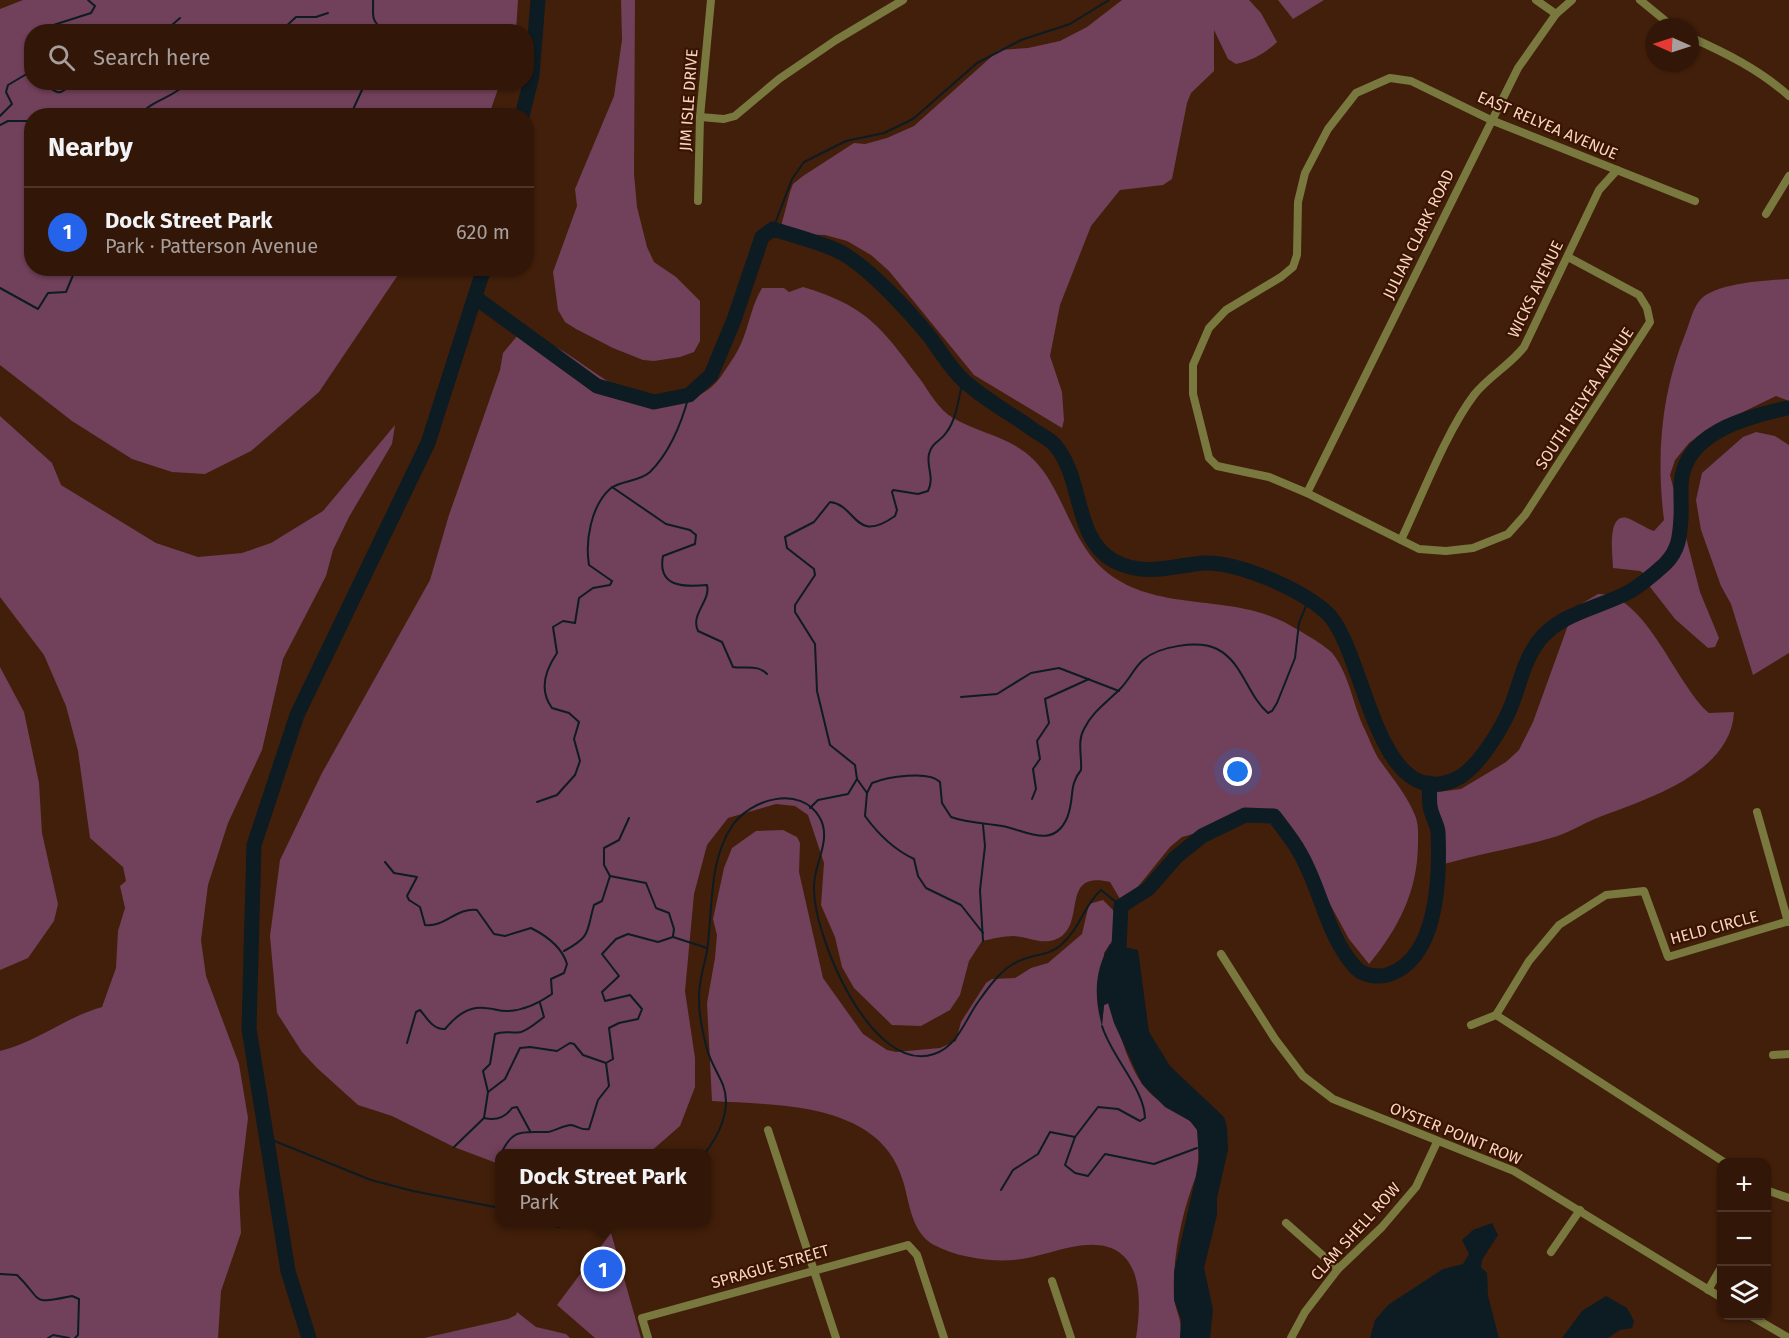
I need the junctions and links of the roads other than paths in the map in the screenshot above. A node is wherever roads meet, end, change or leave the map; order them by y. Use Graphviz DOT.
graph roads {
  1 [pos="711,0"];
  2 [pos="903,0"];
  3 [pos="1536,0"];
  4 [pos="1572,0"];
  5 [pos="1640,0"];
  6 [pos="1556,14"];
  7 [pos="1662,18"];
  8 [pos="1699,41"];
  9 [pos="1789,96"];
  10 [pos="699,117"];
  11 [pos="1491,120"];
  12 [pos="1617,170"];
  13 [pos="1789,176"];
  14 [pos="698,201"];
  15 [pos="1695,201"];
  16 [pos="1766,214"];
  17 [pos="1568,257"];
  18 [pos="1307,493"];
  19 [pos="1401,540"];
  20 [pos="1757,812"];
  21 [pos="1789,922"];
  22 [pos="1221,954"];
  23 [pos="1496,1015"];
  24 [pos="1470,1025"];
  25 [pos="1789,1054"];
  26 [pos="1773,1055"];
  27 [pos="768,1130"];
  28 [pos="1437,1142"];
  29 [pos="1718,1158"];
  30 [pos="1771,1191"];
  31 [pos="1789,1198"];
  32 [pos="1580,1210"];
  33 [pos="1286,1223"];
  34 [pos="1551,1252"];
  35 [pos="813,1269"];
  36 [pos="1338,1269"];
  37 [pos="1717,1275"];
  38 [pos="1052,1281"];
  39 [pos="1708,1290"];
  40 [pos="1717,1295"];
  41 [pos="1758,1320"];
  42 [pos="648,1338"];
  43 [pos="836,1338"];
  44 [pos="944,1338"];
  45 [pos="1071,1338"];
  46 [pos="1291,1338"];
  47 [pos="1789,1338"];
  1 -- 10 [label="street, JIM ISLE DRIVE"];
  2 -- 10 [label="street"];
  3 -- 6 [label="street"];
  4 -- 6 [label="street, JULIAN CLARK ROAD"];
  5 -- 7 [label="street"];
  6 -- 11 [label="street, JULIAN CLARK ROAD"];
  8 -- 9 [label="street"];
  10 -- 14 [label="street, JIM ISLE DRIVE"];
  11 -- 12 [label="street, EAST RELYEA AVENUE"];
  11 -- 18 [label="street, JULIAN CLARK ROAD"];
  11 -- 18 [label="street, EAST RELYEA AVENUE"];
  12 -- 15 [label="street, EAST RELYEA AVENUE"];
  12 -- 17 [label="street, WICKS AVENUE"];
  13 -- 16 [label="street"];
  17 -- 19 [label="street, WICKS AVENUE"];
  17 -- 19 [label="street, SOUTH RELYEA AVENUE"];
  18 -- 19 [label="street"];
  20 -- 21 [label="street"];
  21 -- 23 [label="street, HELD CIRCLE"];
  22 -- 28 [label="street, OYSTER POINT ROW"];
  23 -- 24 [label="street"];
  23 -- 29 [label="street"];
  25 -- 26 [label="street"];
  27 -- 35 [label="street"];
  28 -- 32 [label="street, OYSTER POINT ROW"];
  28 -- 36 [label="street, CLAM SHELL ROW"];
  30 -- 31 [label="street"];
  32 -- 34 [label="street"];
  32 -- 39 [label="street, OYSTER POINT ROW"];
  33 -- 36 [label="street"];
  35 -- 42 [label="street, SPRAGUE STREET"];
  35 -- 43 [label="street"];
  35 -- 44 [label="street, SPRAGUE STREET"];
  36 -- 46 [label="street, CLAM SHELL ROW"];
  37 -- 39 [label="street"];
  38 -- 45 [label="street"];
  39 -- 40 [label="street, OYSTER POINT ROW"];
  41 -- 47 [label="street"];
}
